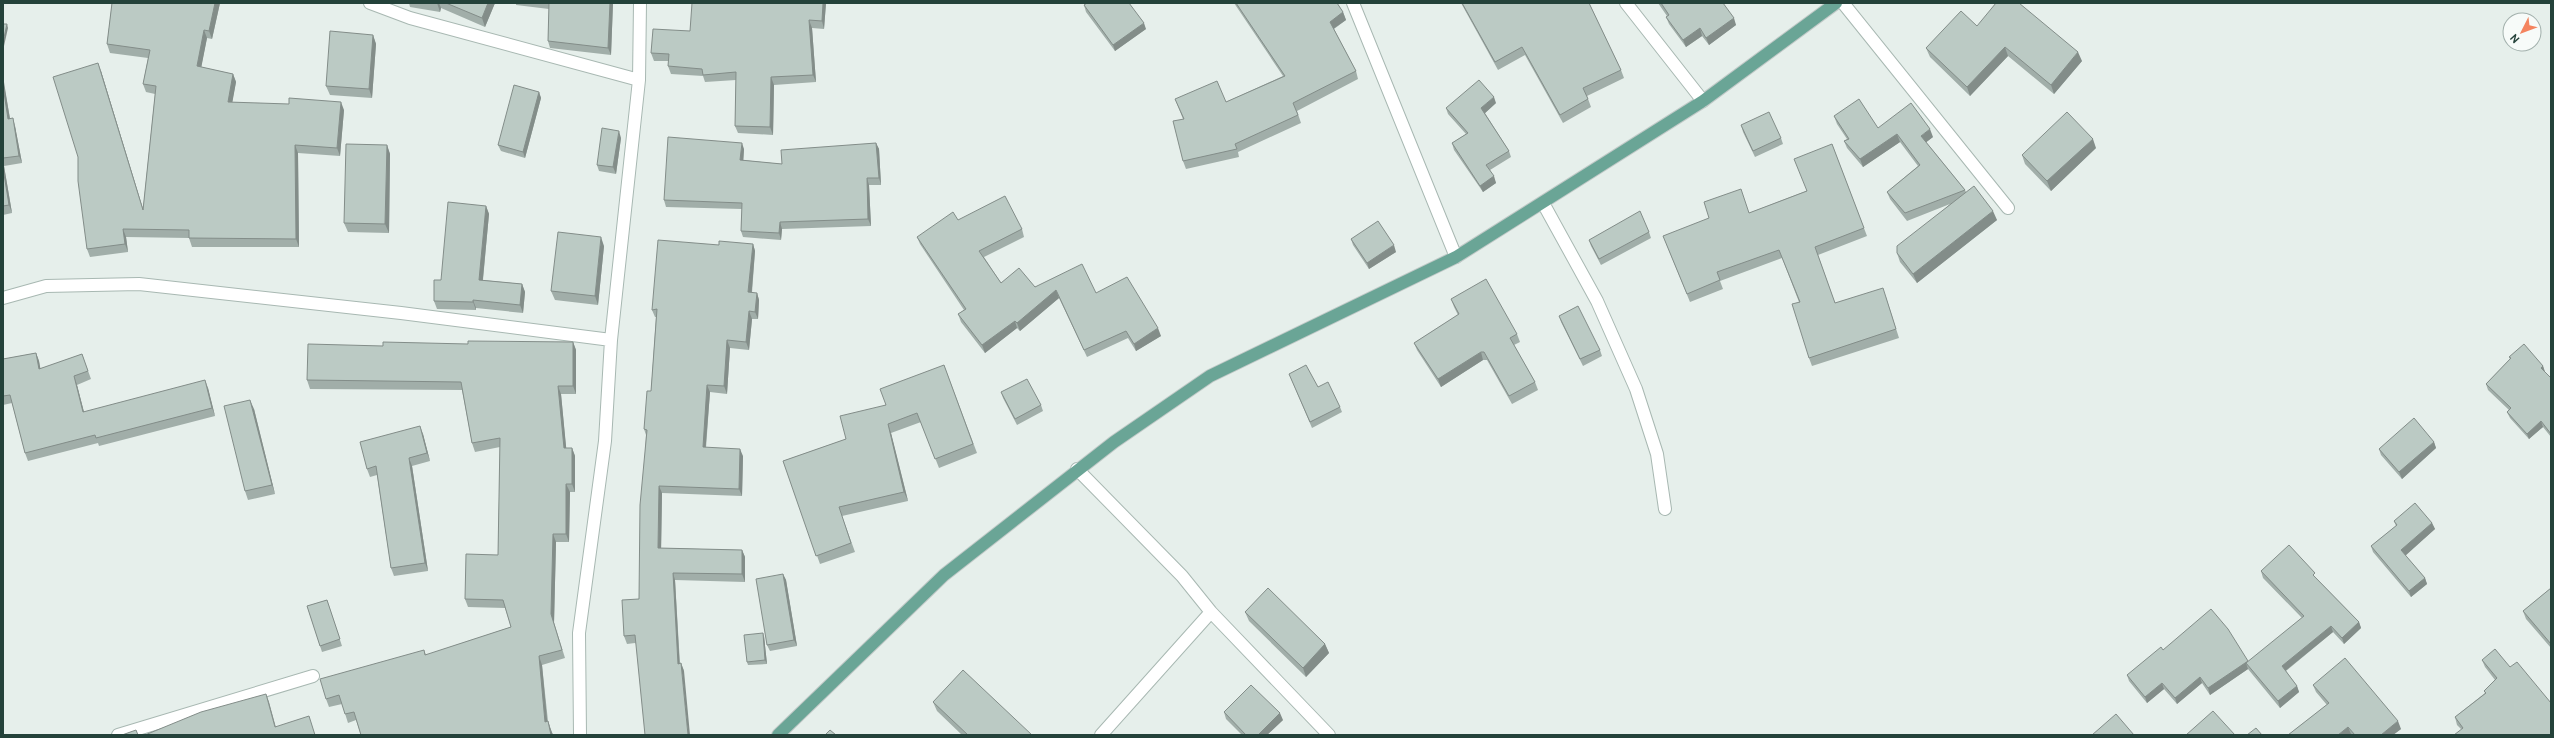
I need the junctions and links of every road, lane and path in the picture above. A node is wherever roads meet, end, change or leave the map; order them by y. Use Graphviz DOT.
graph roads {
  1 [pos="370,3"];
  2 [pos="640,3"];
  3 [pos="1352,3"];
  4 [pos="1626,3"];
  5 [pos="1836,3"];
  6 [pos="1843,3"];
  7 [pos="639,80"];
  8 [pos="1703,101"];
  9 [pos="1543,203"];
  10 [pos="2008,208"];
  11 [pos="1456,257"];
  12 [pos="3,298"];
  13 [pos="611,340"];
  14 [pos="1077,469"];
  15 [pos="1665,509"];
  16 [pos="1211,612"];
  17 [pos="312,676"];
  18 [pos="118,735"];
  19 [pos="580,735"];
  20 [pos="778,735"];
  21 [pos="1101,735"];
  22 [pos="1329,735"];
  1 -- 7 [label="street"];
  2 -- 7 [label="street"];
  3 -- 11 [label="street"];
  4 -- 8 [label="street"];
  5 -- 8 [label="main road"];
  6 -- 10 [label="street"];
  7 -- 13 [label="street"];
  8 -- 9 [label="main road"];
  9 -- 11 [label="main road"];
  9 -- 15 [label="street"];
  11 -- 14 [label="main road"];
  12 -- 13 [label="street"];
  13 -- 19 [label="street"];
  14 -- 16 [label="street"];
  14 -- 20 [label="main road"];
  16 -- 21 [label="street"];
  16 -- 22 [label="street"];
  17 -- 18 [label="street"];
}
